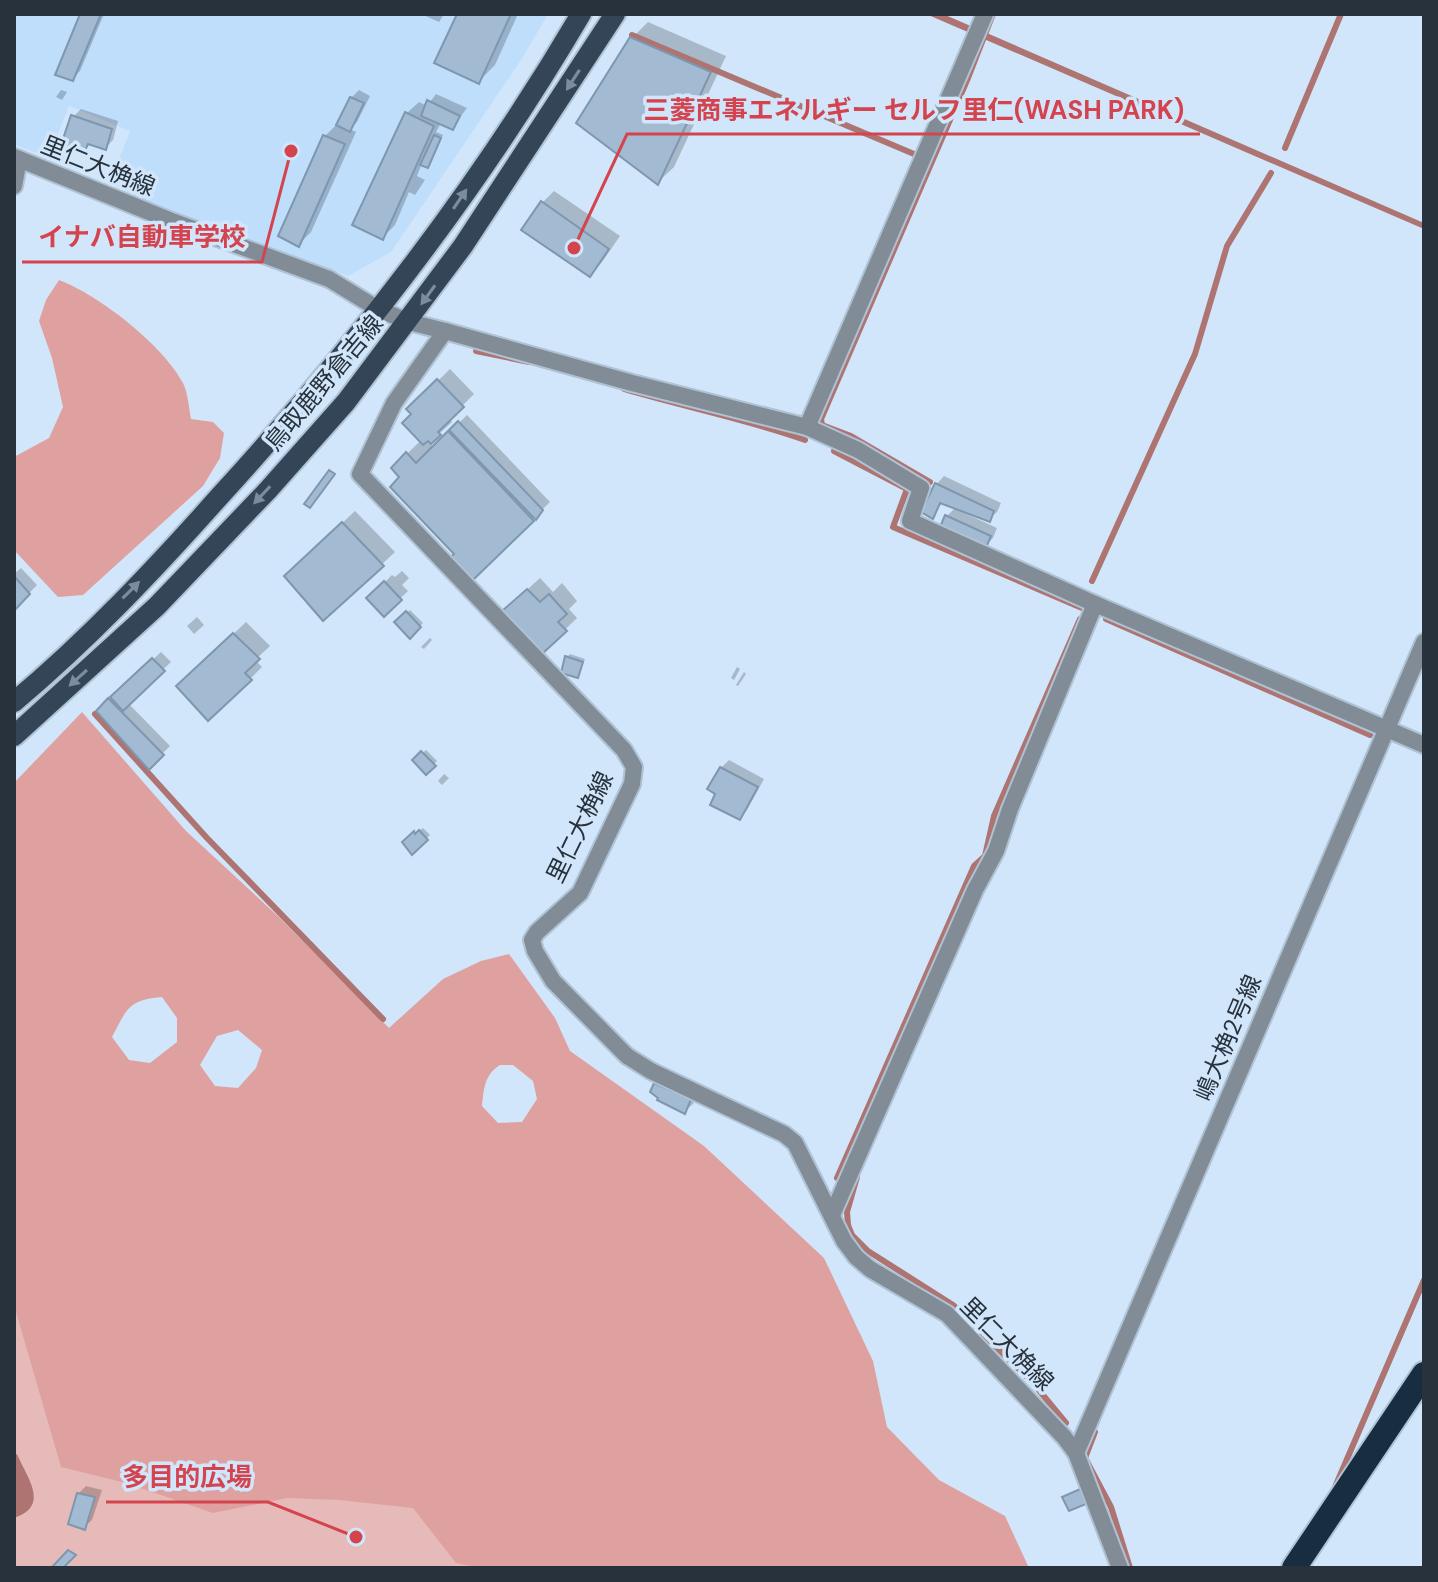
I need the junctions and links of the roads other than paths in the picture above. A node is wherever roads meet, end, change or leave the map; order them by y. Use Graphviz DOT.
graph roads {
  1 [pos="581,14"];
  2 [pos="615,14"];
  3 [pos="985,14"];
  4 [pos="17,158"];
  5 [pos="14,186"];
  6 [pos="378,309"];
  7 [pos="409,322"];
  8 [pos="445,331"];
  9 [pos="807,427"];
  10 [pos="1095,604"];
  11 [pos="1424,642"];
  12 [pos="14,702"];
  13 [pos="1388,729"];
  14 [pos="14,736"];
  15 [pos="1424,745"];
  16 [pos="832,1215"];
  17 [pos="1424,1354"];
  18 [pos="1424,1374"];
  19 [pos="1424,1399"];
  20 [pos="1381,1435"];
  21 [pos="1076,1453"];
  22 [pos="1120,1568"];
  23 [pos="1294,1568"];
  24 [pos="1310,1568"];
  6 -- 1 [label="main road, 鳥取鹿野倉吉線, one-way"];
  2 -- 7 [label="main road, 鳥取鹿野倉吉線, one-way"];
  3 -- 9 [label="street"];
  4 -- 5 [label="street"];
  4 -- 6 [label="street, 里仁大桷線"];
  6 -- 7 [label="street, 里仁大桷線"];
  12 -- 6 [label="main road, 鳥取鹿野倉吉線, one-way"];
  7 -- 8 [label="street, 里仁大桷線"];
  7 -- 14 [label="main road, 鳥取鹿野倉吉線, one-way"];
  8 -- 9 [label="street"];
  8 -- 16 [label="street, 里仁大桷線"];
  9 -- 10 [label="street"];
  10 -- 13 [label="street"];
  10 -- 16 [label="street"];
  11 -- 13 [label="street, 嶋大桷2号線"];
  13 -- 15 [label="street"];
  13 -- 21 [label="street, 嶋大桷2号線"];
  16 -- 21 [label="street, 里仁大桷線"];
  17 -- 20 [label="highway"];
  18 -- 20 [label="highway"];
  19 -- 24 [label="highway"];
  20 -- 23 [label="highway"];
  21 -- 22 [label="street, 里仁大桷線"];
}
